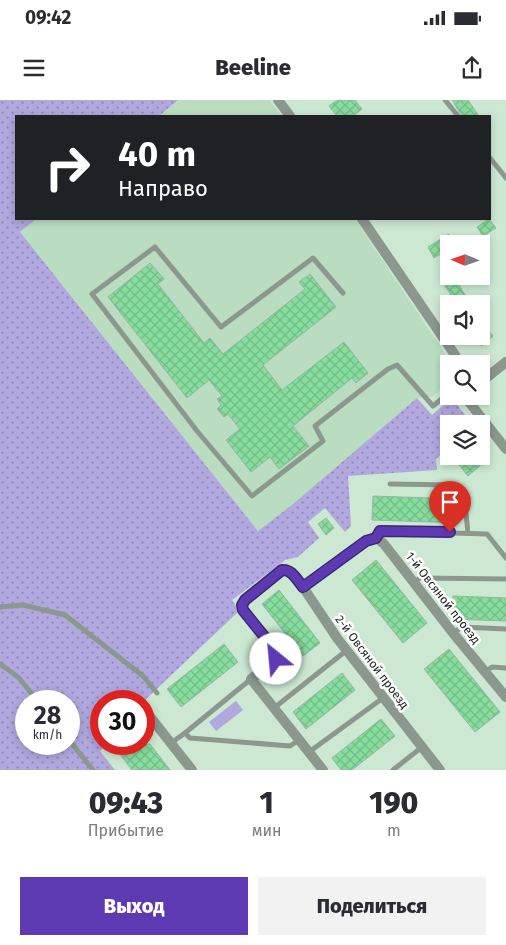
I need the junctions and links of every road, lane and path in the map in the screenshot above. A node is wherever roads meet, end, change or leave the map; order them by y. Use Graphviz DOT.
graph roads {
  1 [pos="278,100"];
  2 [pos="445,100"];
  3 [pos="289,115"];
  4 [pos="457,115"];
  5 [pos="491,159"];
  6 [pos="506,178"];
  7 [pos="363,220"];
  8 [pos="343,293"];
  9 [pos="455,355"];
  10 [pos="506,362"];
  11 [pos="490,375"];
  12 [pos="440,400"];
  13 [pos="471,405"];
  14 [pos="506,449"];
  15 [pos="390,484"];
  16 [pos="468,533"];
  17 [pos="376,538"];
  18 [pos="506,558"];
  19 [pos="506,580"];
  20 [pos="414,582"];
  21 [pos="303,587"];
  22 [pos="0,607"];
  23 [pos="506,629"];
  24 [pos="453,633"];
  25 [pos="347,650"];
  26 [pos="0,664"];
  27 [pos="506,668"];
  28 [pos="486,671"];
  29 [pos="251,679"];
  30 [pos="29,690"];
  31 [pos="157,693"];
  32 [pos="506,697"];
  33 [pos="383,698"];
  34 [pos="274,708"];
  35 [pos="155,723"];
  36 [pos="185,733"];
  37 [pos="299,740"];
  38 [pos="171,743"];
  39 [pos="422,747"];
  40 [pos="309,752"];
  41 [pos="80,754"];
  42 [pos="93,770"];
  43 [pos="192,770"];
  44 [pos="323,770"];
  45 [pos="393,770"];
  46 [pos="440,770"];
  1 -- 3 [label="street"];
  2 -- 4 [label="lane"];
  5 -- 6 [label="lane"];
  7 -- 9 [label="street"];
  8 -- 12 [label="lane"];
  10 -- 11 [label="street"];
  13 -- 14 [label="street"];
  15 -- 16 [label="lane"];
  16 -- 17 [label="lane"];
  16 -- 18 [label="lane"];
  17 -- 20 [label="street, 1-й Овсяной проезд"];
  17 -- 21 [label="street"];
  19 -- 20 [label="lane"];
  20 -- 24 [label="street, 1-й Овсяной проезд"];
  21 -- 25 [label="street, 2-й Овсяной проезд"];
  21 -- 29 [label="street, 2-й Овсяной проезд"];
  22 -- 31 [label="lane"];
  23 -- 24 [label="lane"];
  24 -- 28 [label="street, 1-й Овсяной проезд"];
  25 -- 33 [label="street, 2-й Овсяной проезд"];
  25 -- 34 [label="lane"];
  26 -- 30 [label="lane"];
  27 -- 28 [label="lane"];
  28 -- 32 [label="street, 1-й Овсяной проезд"];
  29 -- 34 [label="street"];
  29 -- 36 [label="lane"];
  33 -- 39 [label="street, 2-й Овсяной проезд"];
  33 -- 40 [label="lane"];
  34 -- 37 [label="street"];
  35 -- 38 [label="street"];
  36 -- 37 [label="lane"];
  36 -- 38 [label="lane"];
  37 -- 40 [label="street"];
  38 -- 43 [label="street"];
  39 -- 45 [label="lane"];
  39 -- 46 [label="street, 2-й Овсяной проезд"];
  40 -- 44 [label="street"];
  41 -- 42 [label="lane"];
}
